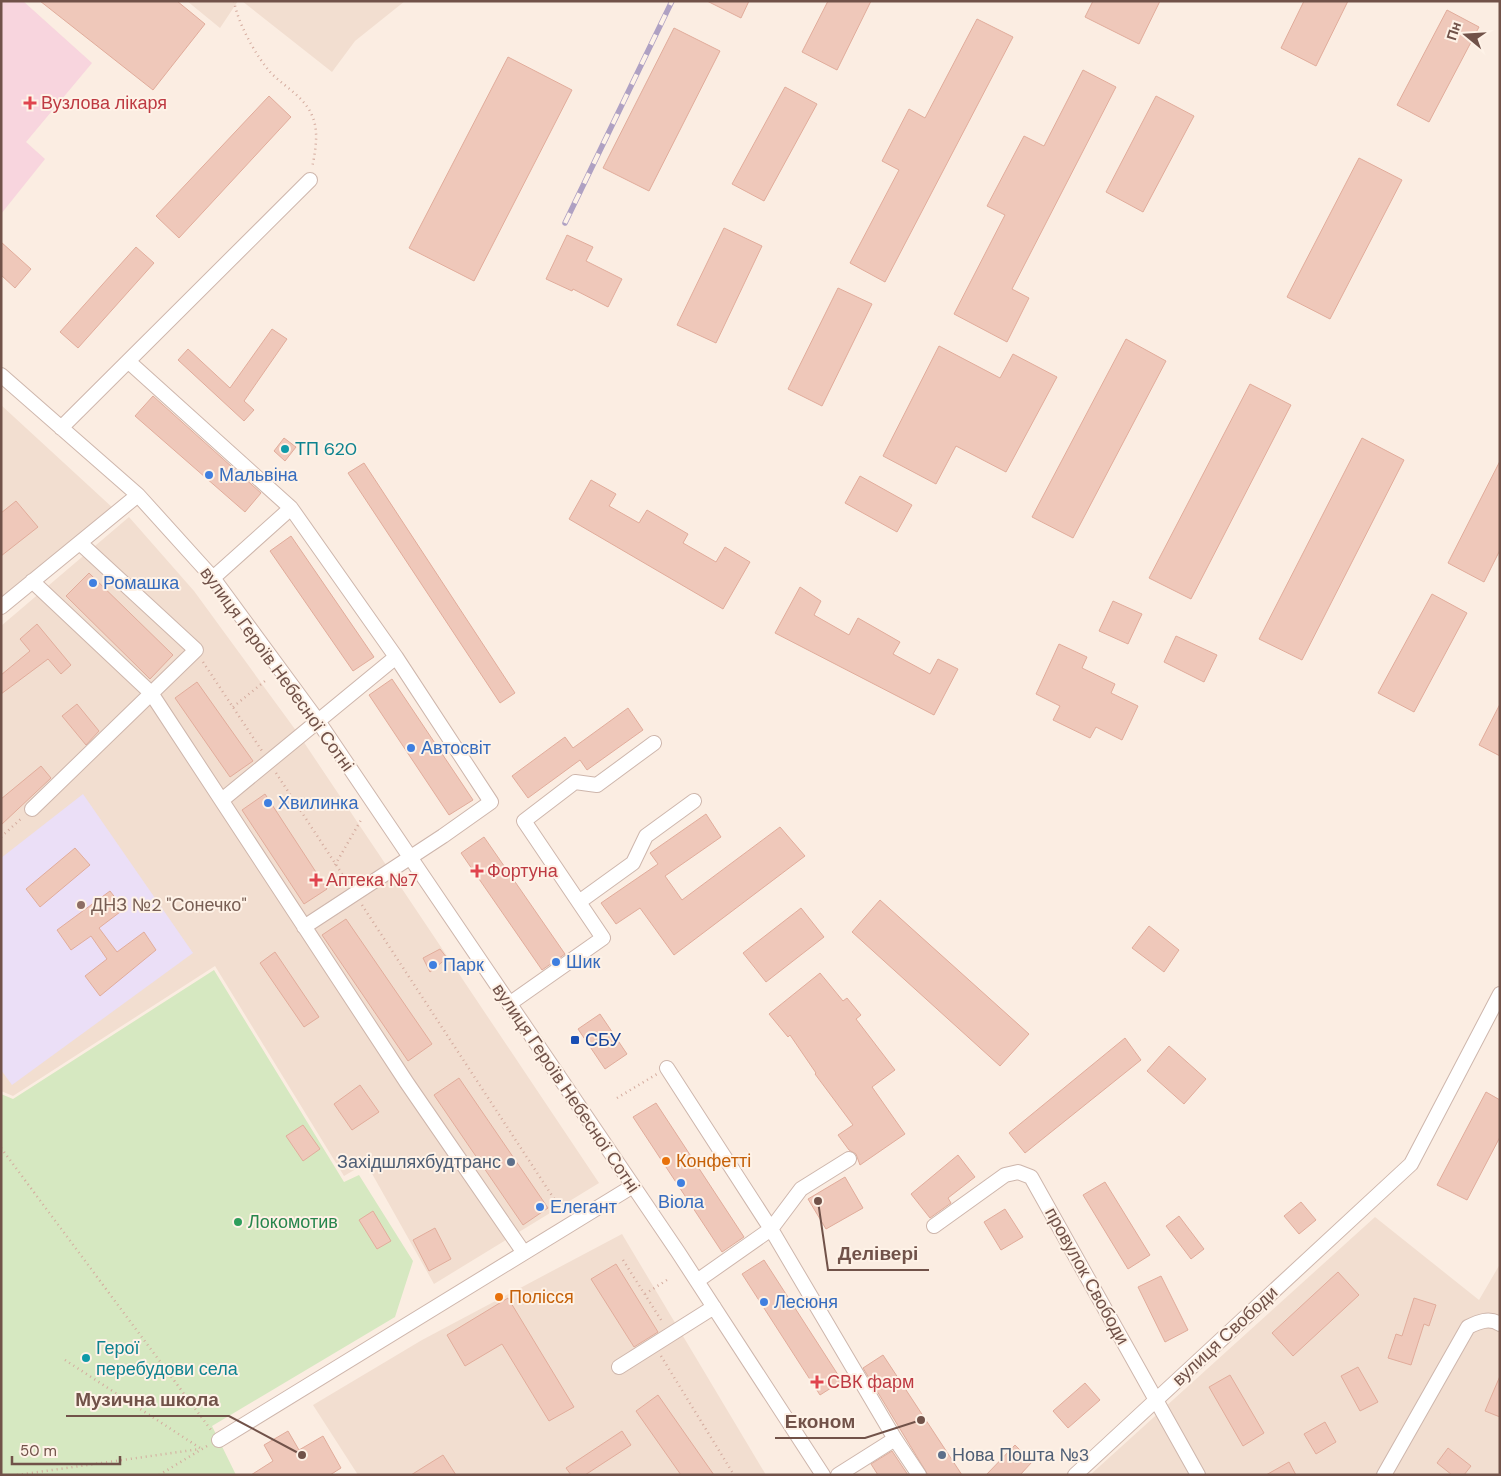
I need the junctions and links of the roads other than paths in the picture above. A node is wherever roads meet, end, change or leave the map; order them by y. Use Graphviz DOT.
graph roads {
  1 [pos="310,180"];
  2 [pos="129,362"];
  3 [pos="1,376"];
  4 [pos="61,428"];
  5 [pos="138,495"];
  6 [pos="291,508"];
  7 [pos="80,543"];
  8 [pos="214,578"];
  9 [pos="32,581"];
  10 [pos="1,607"];
  11 [pos="396,657"];
  12 [pos="151,693"];
  13 [pos="318,721"];
  14 [pos="654,743"];
  15 [pos="222,800"];
  16 [pos="694,801"];
  17 [pos="32,809"];
  18 [pos="410,857"];
  19 [pos="579,902"];
  20 [pos="304,927"];
  21 [pos="1500,994"];
  22 [pos="509,1004"];
  23 [pos="667,1068"];
  24 [pos="849,1160"];
  25 [pos="633,1186"];
  26 [pos="934,1226"];
  27 [pos="771,1230"];
  28 [pos="524,1253"];
  29 [pos="697,1281"];
  30 [pos="714,1307"];
  31 [pos="1497,1322"];
  32 [pos="619,1367"];
  33 [pos="1156,1400"];
  34 [pos="219,1440"];
  35 [pos="895,1440"];
  36 [pos="824,1475"];
  37 [pos="838,1475"];
  38 [pos="919,1475"];
  39 [pos="1074,1475"];
  40 [pos="1198,1475"];
  41 [pos="1384,1475"];
  1 -- 2 [label="street"];
  2 -- 4 [label="street"];
  2 -- 6 [label="street"];
  3 -- 4 [label="street, вулиця Героїв Небесної Сотні"];
  4 -- 5 [label="street, вулиця Героїв Небесної Сотні"];
  5 -- 7 [label="street"];
  5 -- 8 [label="street, вулиця Героїв Небесної Сотні"];
  6 -- 8 [label="street"];
  6 -- 11 [label="street"];
  7 -- 9 [label="street"];
  7 -- 12 [label="street"];
  8 -- 13 [label="street, вулиця Героїв Небесної Сотні"];
  9 -- 10 [label="street"];
  9 -- 12 [label="street"];
  11 -- 13 [label="street"];
  11 -- 18 [label="street"];
  12 -- 15 [label="street"];
  12 -- 17 [label="street"];
  13 -- 15 [label="street"];
  13 -- 18 [label="street, вулиця Героїв Небесної Сотні"];
  14 -- 19 [label="street"];
  15 -- 20 [label="street"];
  16 -- 19 [label="street"];
  18 -- 20 [label="street"];
  18 -- 22 [label="street, вулиця Героїв Небесної Сотні"];
  19 -- 22 [label="street"];
  20 -- 28 [label="street"];
  21 -- 33 [label="street, вулиця Свободи"];
  22 -- 25 [label="street, вулиця Героїв Небесної Сотні"];
  23 -- 27 [label="street"];
  24 -- 27 [label="street"];
  25 -- 28 [label="street"];
  25 -- 29 [label="street, вулиця Героїв Небесної Сотні"];
  26 -- 33 [label="street, провулок Свободи"];
  27 -- 29 [label="street"];
  27 -- 35 [label="street"];
  28 -- 34 [label="street"];
  29 -- 30 [label="street, вулиця Героїв Небесної Сотні"];
  30 -- 32 [label="street"];
  30 -- 36 [label="street, вулиця Героїв Небесної Сотні"];
  31 -- 41 [label="street"];
  33 -- 39 [label="street, вулиця Свободи"];
  33 -- 40 [label="street, провулок Свободи"];
  35 -- 37 [label="street"];
  35 -- 38 [label="street"];
}
